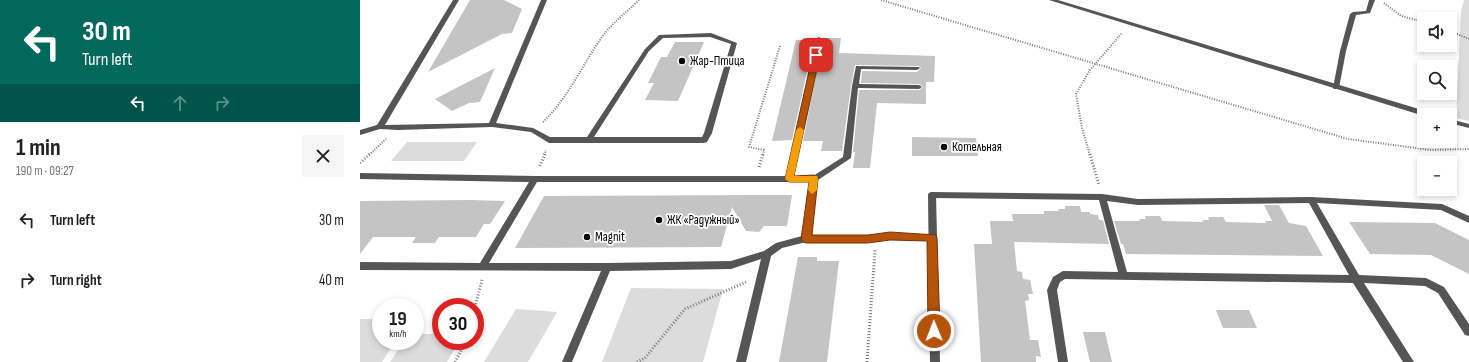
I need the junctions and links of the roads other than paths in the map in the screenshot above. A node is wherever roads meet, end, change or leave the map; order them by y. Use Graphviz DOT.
graph roads {
  1 [pos="456,0"];
  2 [pos="544,0"];
  3 [pos="1052,0"];
  4 [pos="1372,0"];
  5 [pos="819,39"];
  6 [pos="917,68"];
  7 [pos="855,86"];
  8 [pos="919,87"];
  9 [pos="1336,88"];
  10 [pos="1417,112"];
  11 [pos="1457,123"];
  12 [pos="492,125"];
  13 [pos="1469,126"];
  14 [pos="380,127"];
  15 [pos="360,133"];
  16 [pos="589,140"];
  17 [pos="360,176"];
  18 [pos="535,179"];
  19 [pos="789,179"];
  20 [pos="814,179"];
  21 [pos="1102,197"];
  22 [pos="1311,200"];
  23 [pos="1469,220"];
  24 [pos="932,238"];
  25 [pos="806,239"];
  26 [pos="766,254"];
  27 [pos="360,266"];
  28 [pos="485,267"];
  29 [pos="607,267"];
  30 [pos="1124,276"];
  31 [pos="1356,279"];
  32 [pos="1469,332"];
  33 [pos="567,362"];
  34 [pos="740,362"];
  35 [pos="934,362"];
  36 [pos="1063,362"];
  37 [pos="1409,362"];
  1 -- 14 [label="street"];
  2 -- 12 [label="street"];
  3 -- 9 [label="street"];
  4 -- 9 [label="street"];
  5 -- 19 [label="street"];
  6 -- 7 [label="street"];
  7 -- 8 [label="street"];
  7 -- 20 [label="street"];
  9 -- 10 [label="street"];
  11 -- 13 [label="street"];
  12 -- 14 [label="street"];
  12 -- 16 [label="street"];
  14 -- 15 [label="street"];
  16 -- 16 [label="street"];
  17 -- 18 [label="street"];
  18 -- 19 [label="street"];
  18 -- 28 [label="street"];
  19 -- 20 [label="street"];
  20 -- 25 [label="street"];
  21 -- 22 [label="street"];
  21 -- 24 [label="street"];
  21 -- 30 [label="street"];
  22 -- 23 [label="street"];
  22 -- 31 [label="street"];
  24 -- 25 [label="street"];
  24 -- 35 [label="street"];
  25 -- 26 [label="street"];
  26 -- 29 [label="street"];
  26 -- 34 [label="street"];
  27 -- 28 [label="street"];
  28 -- 29 [label="street"];
  29 -- 33 [label="street"];
  30 -- 31 [label="street"];
  30 -- 36 [label="street"];
  31 -- 32 [label="street"];
  31 -- 37 [label="street"];
}
